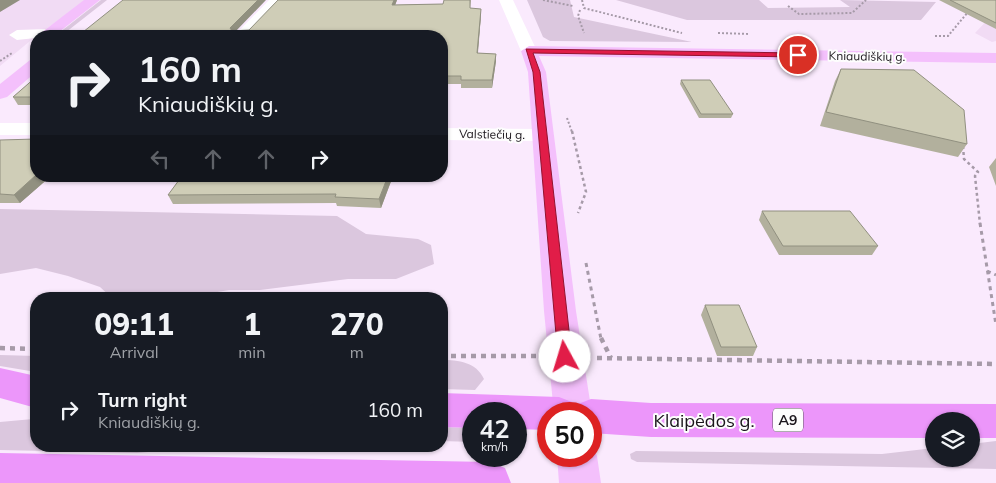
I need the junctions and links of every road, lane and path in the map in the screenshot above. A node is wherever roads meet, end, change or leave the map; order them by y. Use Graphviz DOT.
graph roads {
  1 [pos="277,0"];
  2 [pos="506,0"];
  3 [pos="543,0"];
  4 [pos="582,0"];
  5 [pos="866,0"];
  6 [pos="100,3"];
  7 [pos="573,6"];
  8 [pos="788,6"];
  9 [pos="580,10"];
  10 [pos="969,10"];
  11 [pos="61,30"];
  12 [pos="77,30"];
  13 [pos="248,30"];
  14 [pos="690,33"];
  15 [pos="717,33"];
  16 [pos="584,34"];
  17 [pos="752,34"];
  18 [pos="17,35"];
  19 [pos="929,36"];
  20 [pos="30,41"];
  21 [pos="529,51"];
  22 [pos="30,56"];
  23 [pos="996,58"];
  24 [pos="0,93"];
  25 [pos="554,126"];
  26 [pos="0,129"];
  27 [pos="30,129"];
  28 [pos="448,134"];
  29 [pos="962,142"];
  30 [pos="578,215"];
  31 [pos="586,262"];
  32 [pos="987,271"];
  33 [pos="996,275"];
  34 [pos="996,325"];
  35 [pos="0,348"];
  36 [pos="30,349"];
  37 [pos="448,356"];
  38 [pos="565,357"];
  39 [pos="612,358"];
  40 [pos="996,364"];
  41 [pos="0,383"];
  42 [pos="30,390"];
  43 [pos="0,402"];
  44 [pos="30,402"];
  45 [pos="571,402"];
  46 [pos="448,410"];
  47 [pos="537,413"];
  48 [pos="602,417"];
  49 [pos="996,421"];
  50 [pos="578,467"];
  51 [pos="0,473"];
  52 [pos="490,483"];
  53 [pos="580,483"];
  1 -- 13 [label="street"];
  2 -- 21 [label="street"];
  3 -- 7 [label="path"];
  4 -- 14 [label="path"];
  5 -- 8 [label="path"];
  6 -- 11 [label="main road"];
  6 -- 12 [label="main road"];
  9 -- 16 [label="path"];
  10 -- 19 [label="path"];
  15 -- 17 [label="path"];
  18 -- 20 [label="street"];
  21 -- 23 [label="main road, Kniaudiškių g."];
  21 -- 25 [label="main road"];
  22 -- 24 [label="main road"];
  25 -- 28 [label="street, Valstiečių g."];
  25 -- 30 [label="path"];
  25 -- 38 [label="main road"];
  26 -- 27 [label="street"];
  29 -- 32 [label="path"];
  31 -- 39 [label="path"];
  32 -- 33 [label="path"];
  32 -- 34 [label="path"];
  35 -- 36 [label="path"];
  37 -- 38 [label="path"];
  38 -- 39 [label="path"];
  38 -- 45 [label="main road"];
  39 -- 40 [label="path"];
  41 -- 42 [label="highway"];
  43 -- 44 [label="highway"];
  46 -- 47 [label="highway"];
  48 -- 49 [label="highway, Klaipėdos g. / A9"];
  50 -- 53 [label="main road"];
  51 -- 52 [label="highway"];
}
